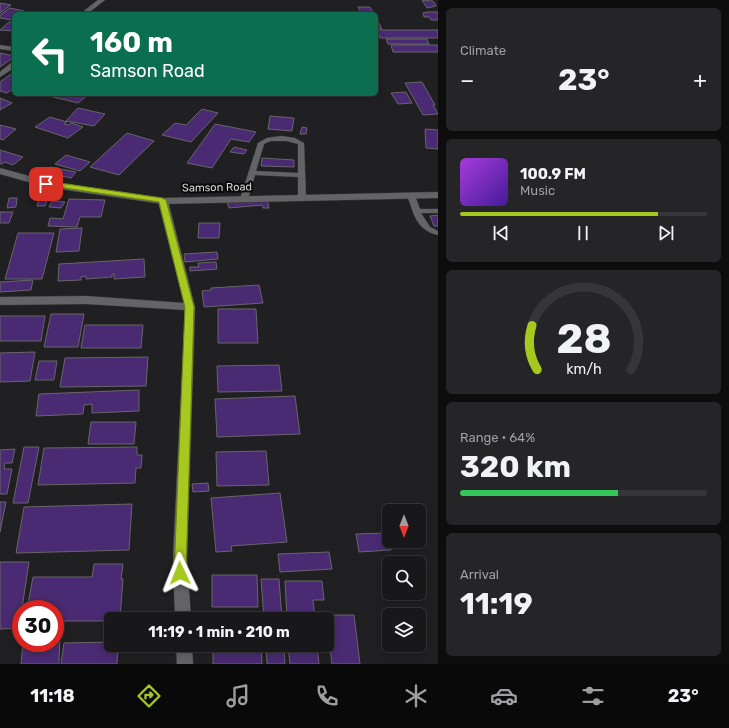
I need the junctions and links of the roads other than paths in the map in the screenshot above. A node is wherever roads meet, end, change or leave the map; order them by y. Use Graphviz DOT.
graph roads {
  1 [pos="102,0"];
  2 [pos="86,12"];
  3 [pos="0,47"];
  4 [pos="12,50"];
  5 [pos="12,66"];
  6 [pos="0,75"];
  7 [pos="0,171"];
  8 [pos="252,172"];
  9 [pos="302,175"];
  10 [pos="410,195"];
  11 [pos="438,195"];
  12 [pos="302,198"];
  13 [pos="244,199"];
  14 [pos="162,200"];
  15 [pos="438,210"];
  16 [pos="417,211"];
  17 [pos="438,233"];
  18 [pos="0,301"];
  19 [pos="190,307"];
  20 [pos="183,612"];
  21 [pos="184,652"];
  22 [pos="185,664"];
  1 -- 2 [label="street"];
  3 -- 4 [label="street"];
  5 -- 6 [label="street"];
  7 -- 14 [label="street, Samson Road"];
  8 -- 9 [label="lane"];
  8 -- 9 [label="lane"];
  8 -- 13 [label="lane"];
  9 -- 12 [label="lane"];
  10 -- 11 [label="street, Samson Road"];
  10 -- 12 [label="street, Samson Road"];
  10 -- 16 [label="lane"];
  12 -- 13 [label="street, Samson Road"];
  13 -- 14 [label="street, Samson Road"];
  14 -- 19 [label="street"];
  15 -- 16 [label="lane"];
  16 -- 17 [label="lane"];
  18 -- 19 [label="street"];
  19 -- 20 [label="street"];
  21 -- 22 [label="street"];
}
